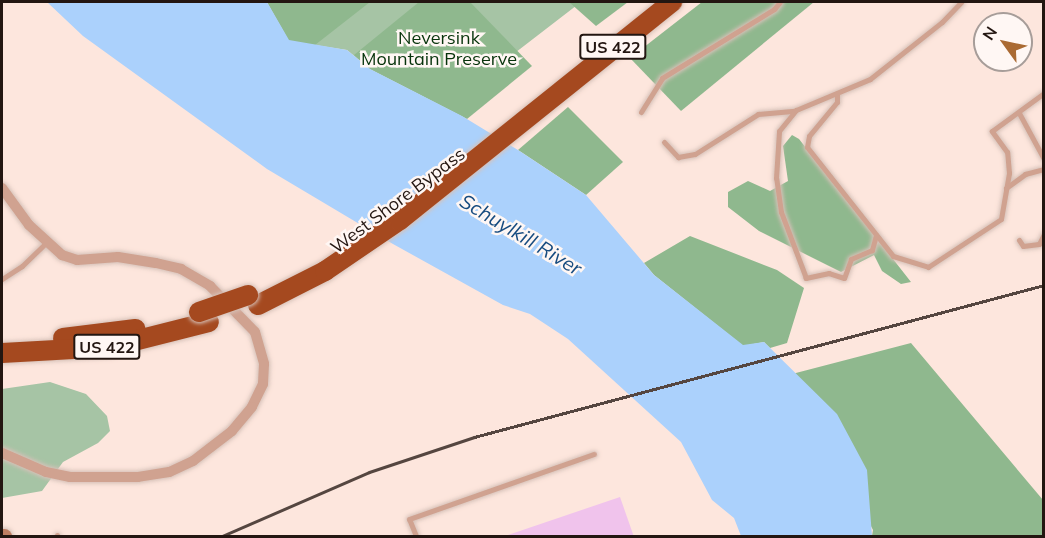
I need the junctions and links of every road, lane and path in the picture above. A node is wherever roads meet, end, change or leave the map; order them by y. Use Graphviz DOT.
graph roads {
  1 [pos="652,2"];
  2 [pos="672,2"];
  3 [pos="780,2"];
  4 [pos="961,2"];
  5 [pos="550,89"];
  6 [pos="1044,93"];
  7 [pos="837,94"];
  8 [pos="796,110"];
  9 [pos="641,112"];
  10 [pos="1019,113"];
  11 [pos="663,142"];
  12 [pos="1044,159"];
  13 [pos="1044,169"];
  14 [pos="2,188"];
  15 [pos="1006,188"];
  16 [pos="1044,234"];
  17 [pos="876,235"];
  18 [pos="1019,240"];
  19 [pos="46,243"];
  20 [pos="2,279"];
  21 [pos="204,317"];
  22 [pos="2,341"];
  23 [pos="2,353"];
  24 [pos="2,453"];
  25 [pos="594,454"];
  26 [pos="416,537"];
  1 -- 5 [label="highway, West Shore Bypass / US 422"];
  2 -- 5 [label="highway, West Shore Bypass / US 422"];
  3 -- 9 [label="lane"];
  4 -- 7 [label="lane"];
  5 -- 21 [label="highway, West Shore Bypass / US 422, bridge"];
  6 -- 10 [label="lane"];
  7 -- 8 [label="lane"];
  7 -- 17 [label="lane"];
  8 -- 11 [label="lane"];
  8 -- 17 [label="lane"];
  10 -- 12 [label="lane"];
  10 -- 15 [label="lane"];
  13 -- 15 [label="lane"];
  14 -- 19 [label="street"];
  15 -- 17 [label="lane"];
  16 -- 18 [label="lane"];
  19 -- 20 [label="lane"];
  19 -- 24 [label="street"];
  21 -- 22 [label="highway, West Shore Bypass / US 422"];
  21 -- 23 [label="highway, West Shore Bypass / US 422"];
  25 -- 26 [label="lane"];
}
